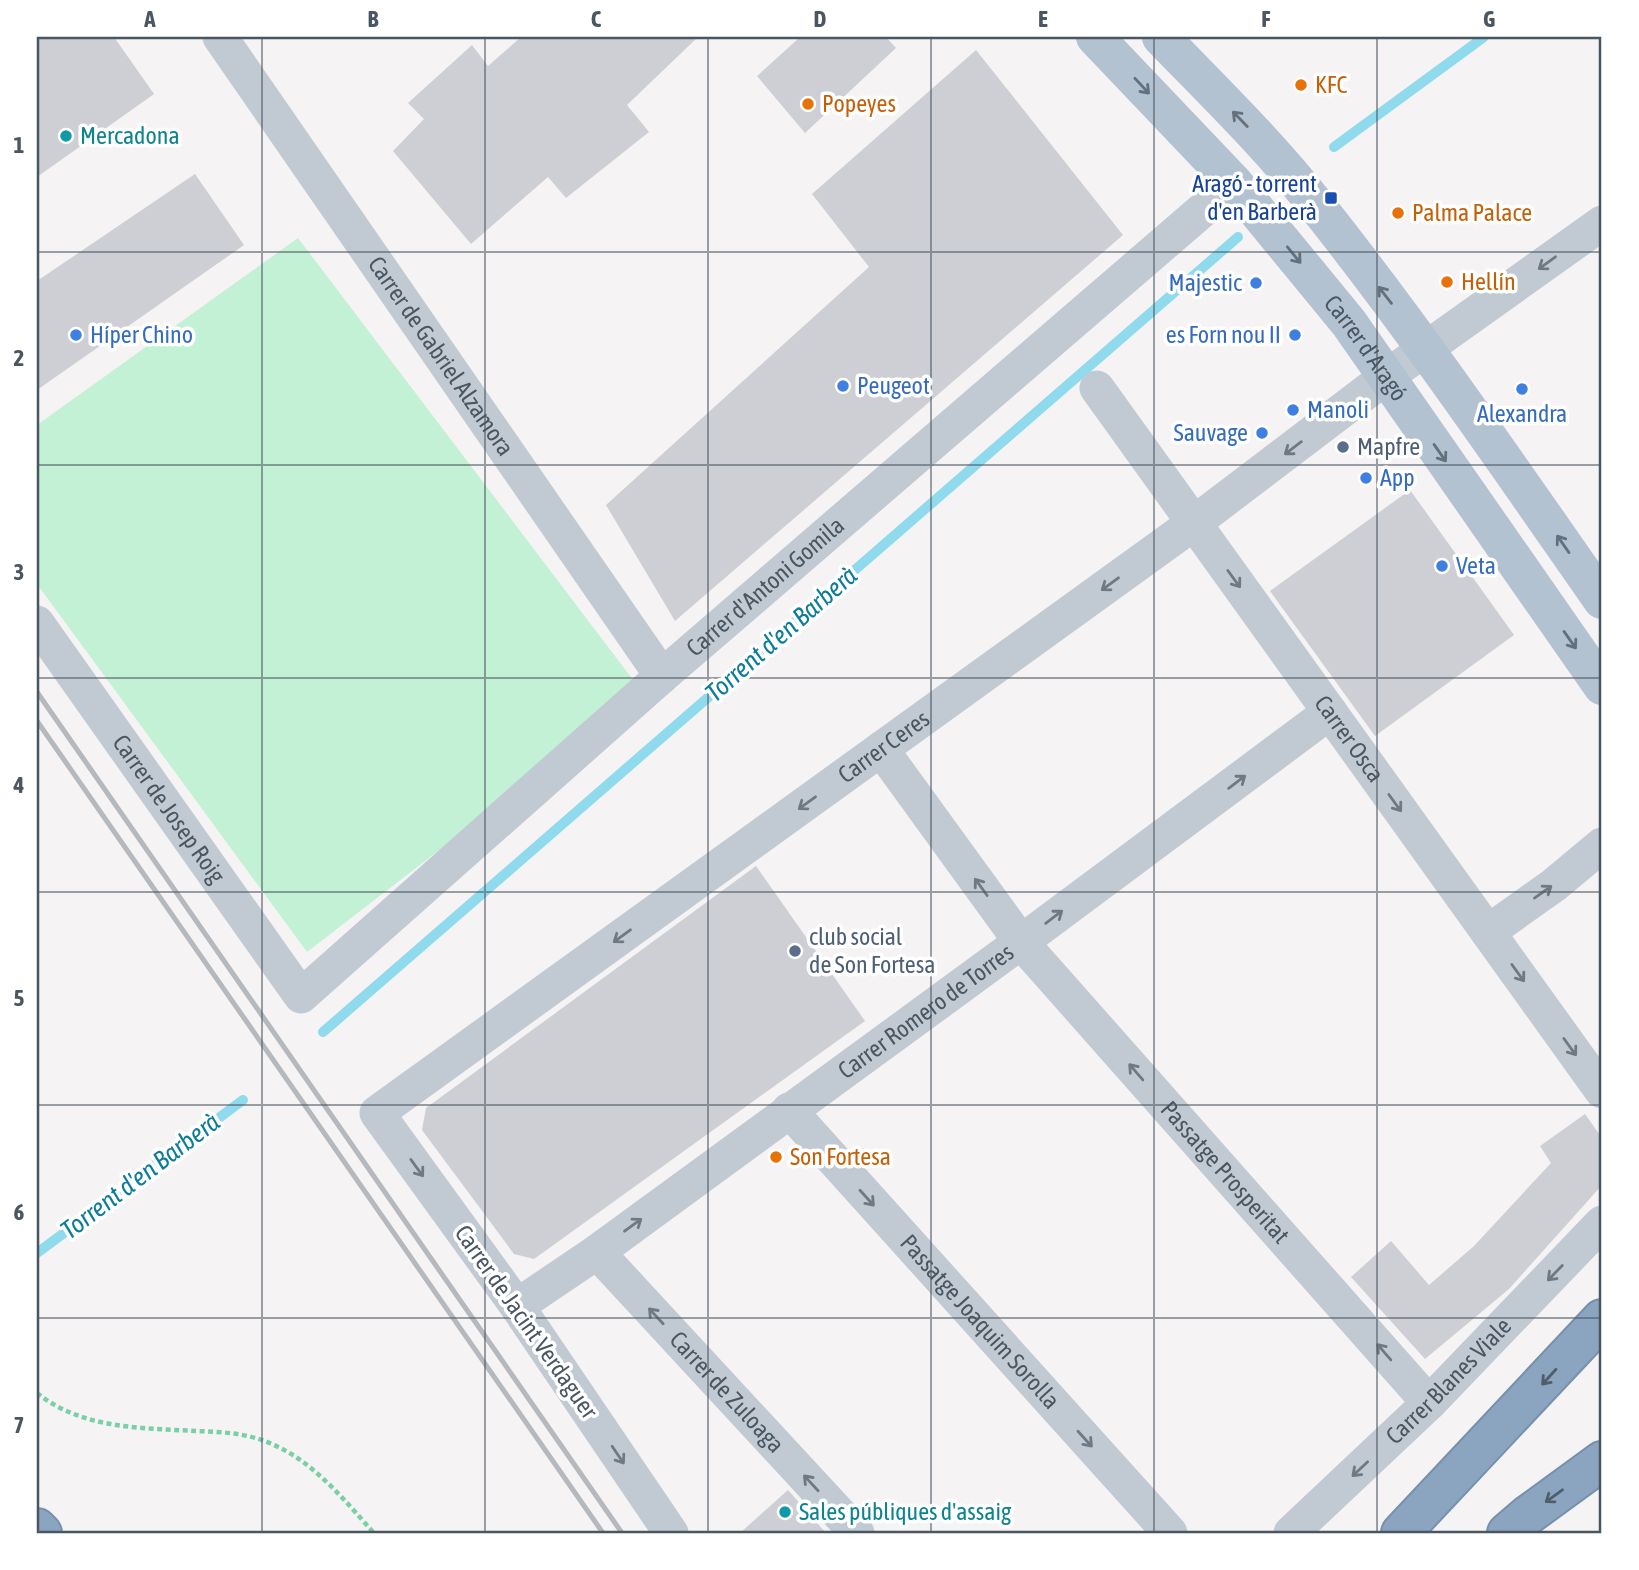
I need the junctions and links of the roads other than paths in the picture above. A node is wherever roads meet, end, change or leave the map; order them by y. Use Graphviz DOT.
graph roads {
  1 [pos="219,37"];
  2 [pos="1095,37"];
  3 [pos="1161,37"];
  4 [pos="1234,183"];
  5 [pos="1602,223"];
  6 [pos="1425,349"];
  7 [pos="1387,377"];
  8 [pos="1097,388"];
  9 [pos="1194,523"];
  10 [pos="1602,600"];
  11 [pos="37,623"];
  12 [pos="662,676"];
  13 [pos="1602,686"];
  14 [pos="1330,712"];
  15 [pos="881,749"];
  16 [pos="1602,845"];
  17 [pos="1488,932"];
  18 [pos="1021,942"];
  19 [pos="301,996"];
  20 [pos="1602,1091"];
  21 [pos="789,1111"];
  22 [pos="377,1113"];
  23 [pos="1602,1223"];
  24 [pos="597,1252"];
  25 [pos="517,1306"];
  26 [pos="1602,1319"];
  27 [pos="1429,1403"];
  28 [pos="1602,1461"];
  29 [pos="37,1528"];
  30 [pos="42,1533"];
  31 [pos="671,1533"];
  32 [pos="857,1533"];
  33 [pos="1170,1533"];
  34 [pos="1291,1533"];
  35 [pos="1401,1533"];
  36 [pos="1507,1533"];
  1 -- 12 [label="street, Carrer de Gabriel Alzamora"];
  2 -- 4 [label="main road, Carrer d'Aragó, one-way"];
  6 -- 3 [label="main road, Carrer d'Aragó, one-way"];
  4 -- 7 [label="main road, Carrer d'Aragó, one-way"];
  4 -- 12 [label="street, Carrer d'Antoni Gomila"];
  5 -- 6 [label="street, Carrer Ceres, one-way"];
  6 -- 7 [label="street, Carrer Ceres"];
  10 -- 6 [label="main road, Carrer d'Aragó, one-way"];
  7 -- 9 [label="street, Carrer Ceres, one-way"];
  7 -- 13 [label="main road, Carrer d'Aragó, one-way"];
  8 -- 9 [label="street, Carrer Osca"];
  9 -- 14 [label="street, Carrer Osca, one-way"];
  9 -- 15 [label="street, Carrer Ceres, one-way"];
  11 -- 19 [label="street, Carrer de Josep Roig"];
  12 -- 19 [label="street, Carrer d'Antoni Gomila"];
  14 -- 17 [label="street, Carrer Osca, one-way"];
  18 -- 14 [label="street, Carrer Romero de Torres, one-way"];
  18 -- 15 [label="street, Passatge Prosperitat, one-way"];
  15 -- 22 [label="street, Carrer Ceres, one-way"];
  17 -- 16 [label="street, one-way"];
  17 -- 20 [label="street, Carrer Osca, one-way"];
  18 -- 21 [label="street, Carrer Romero de Torres"];
  27 -- 18 [label="street, Passatge Prosperitat, one-way"];
  24 -- 21 [label="street, Carrer Romero de Torres, one-way"];
  21 -- 33 [label="street, Passatge Joaquim Sorolla, one-way"];
  22 -- 25 [label="street, Carrer de Jacint Verdaguer, one-way"];
  23 -- 27 [label="street, Carrer Blanes Viale, one-way"];
  24 -- 25 [label="street, Carrer Romero de Torres"];
  32 -- 24 [label="street, Carrer de Zuloaga, one-way"];
  25 -- 31 [label="street, Carrer de Jacint Verdaguer, one-way"];
  26 -- 35 [label="highway, one-way"];
  27 -- 34 [label="street, Carrer Blanes Viale, one-way"];
  28 -- 36 [label="highway, one-way"];
  29 -- 30 [label="highway"];
}
